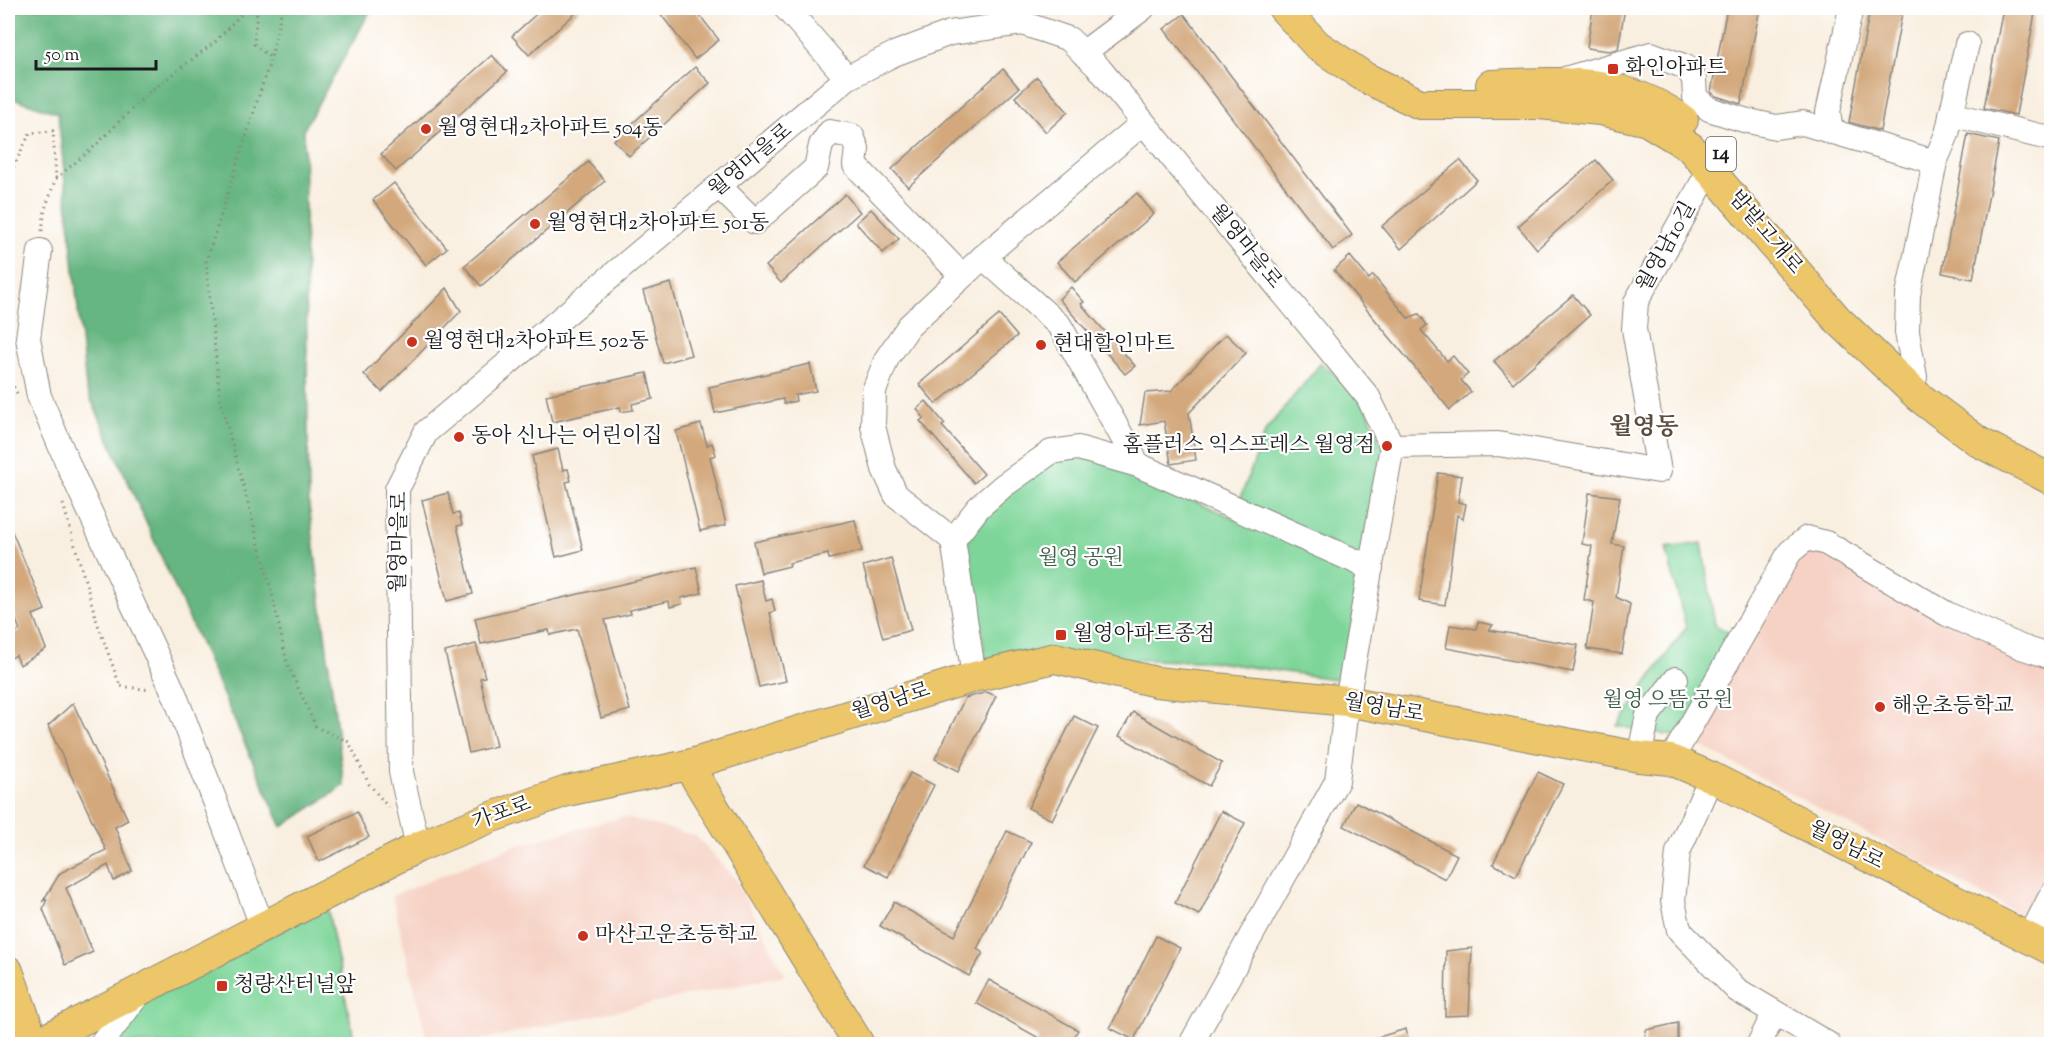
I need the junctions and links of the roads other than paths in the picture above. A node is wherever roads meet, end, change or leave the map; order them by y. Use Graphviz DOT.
graph roads {
  1 [pos="786,8"];
  2 [pos="1143,8"];
  3 [pos="1283,8"];
  4 [pos="1308,8"];
  5 [pos="1851,8"];
  6 [pos="1967,44"];
  7 [pos="1083,53"];
  8 [pos="847,78"];
  9 [pos="1558,81"];
  10 [pos="1952,114"];
  11 [pos="1143,123"];
  12 [pos="1831,132"];
  13 [pos="2052,139"];
  14 [pos="1935,162"];
  15 [pos="1710,169"];
  16 [pos="720,187"];
  17 [pos="39,251"];
  18 [pos="983,257"];
  19 [pos="962,276"];
  20 [pos="1915,377"];
  21 [pos="1392,446"];
  22 [pos="1138,465"];
  23 [pos="2052,471"];
  24 [pos="2052,480"];
  25 [pos="953,540"];
  26 [pos="1371,568"];
  27 [pos="2052,657"];
  28 [pos="974,677"];
  29 [pos="1676,679"];
  30 [pos="1347,701"];
  31 [pos="1639,757"];
  32 [pos="1671,760"];
  33 [pos="688,765"];
  34 [pos="1711,777"];
  35 [pos="418,847"];
  36 [pos="2052,894"];
  37 [pos="263,928"];
  38 [pos="2040,945"];
  39 [pos="8,971"];
  40 [pos="140,992"];
  41 [pos="8,996"];
  42 [pos="1774,1014"];
  43 [pos="35,1044"];
  44 [pos="101,1044"];
  45 [pos="859,1044"];
  46 [pos="1191,1044"];
  47 [pos="1759,1044"];
  48 [pos="1828,1044"];
  1 -- 8 [label="street"];
  2 -- 7 [label="street"];
  3 -- 15 [label="main road, 밤밭고개로 / 14"];
  4 -- 9 [label="main road, 밤밭고개로 / 14"];
  5 -- 12 [label="street"];
  6 -- 10 [label="street"];
  7 -- 8 [label="street, 월영마을로"];
  7 -- 11 [label="street, 월영마을로"];
  8 -- 16 [label="street, 월영마을로"];
  9 -- 12 [label="street"];
  9 -- 20 [label="main road, 밤밭고개로 / 14"];
  10 -- 13 [label="street"];
  10 -- 14 [label="street"];
  11 -- 18 [label="street"];
  11 -- 21 [label="street, 월영마을로"];
  12 -- 14 [label="street"];
  14 -- 20 [label="street"];
  15 -- 21 [label="street, 월영남10길"];
  15 -- 24 [label="main road, 밤밭고개로 / 14"];
  16 -- 19 [label="street"];
  16 -- 35 [label="street, 월영마을로"];
  17 -- 37 [label="street"];
  18 -- 19 [label="street"];
  18 -- 22 [label="street"];
  19 -- 25 [label="street"];
  20 -- 23 [label="main road, 밤밭고개로 / 14"];
  21 -- 26 [label="street"];
  22 -- 25 [label="street"];
  22 -- 26 [label="street"];
  25 -- 28 [label="street"];
  26 -- 30 [label="street"];
  27 -- 32 [label="street"];
  28 -- 30 [label="main road, 월영남로"];
  28 -- 33 [label="main road, 월영남로"];
  29 -- 31 [label="street"];
  30 -- 31 [label="main road, 월영남로"];
  30 -- 46 [label="street"];
  31 -- 32 [label="main road, 월영남로"];
  32 -- 34 [label="main road, 월영남로"];
  33 -- 35 [label="main road, 가포로"];
  33 -- 45 [label="main road"];
  34 -- 38 [label="main road, 월영남로"];
  34 -- 42 [label="street"];
  35 -- 37 [label="main road, 가포로"];
  36 -- 38 [label="street"];
  37 -- 40 [label="main road, 가포로"];
  39 -- 43 [label="main road"];
  40 -- 43 [label="main road, 가포로"];
  40 -- 44 [label="street"];
  41 -- 43 [label="main road"];
  42 -- 47 [label="street"];
  42 -- 48 [label="street"];
}
